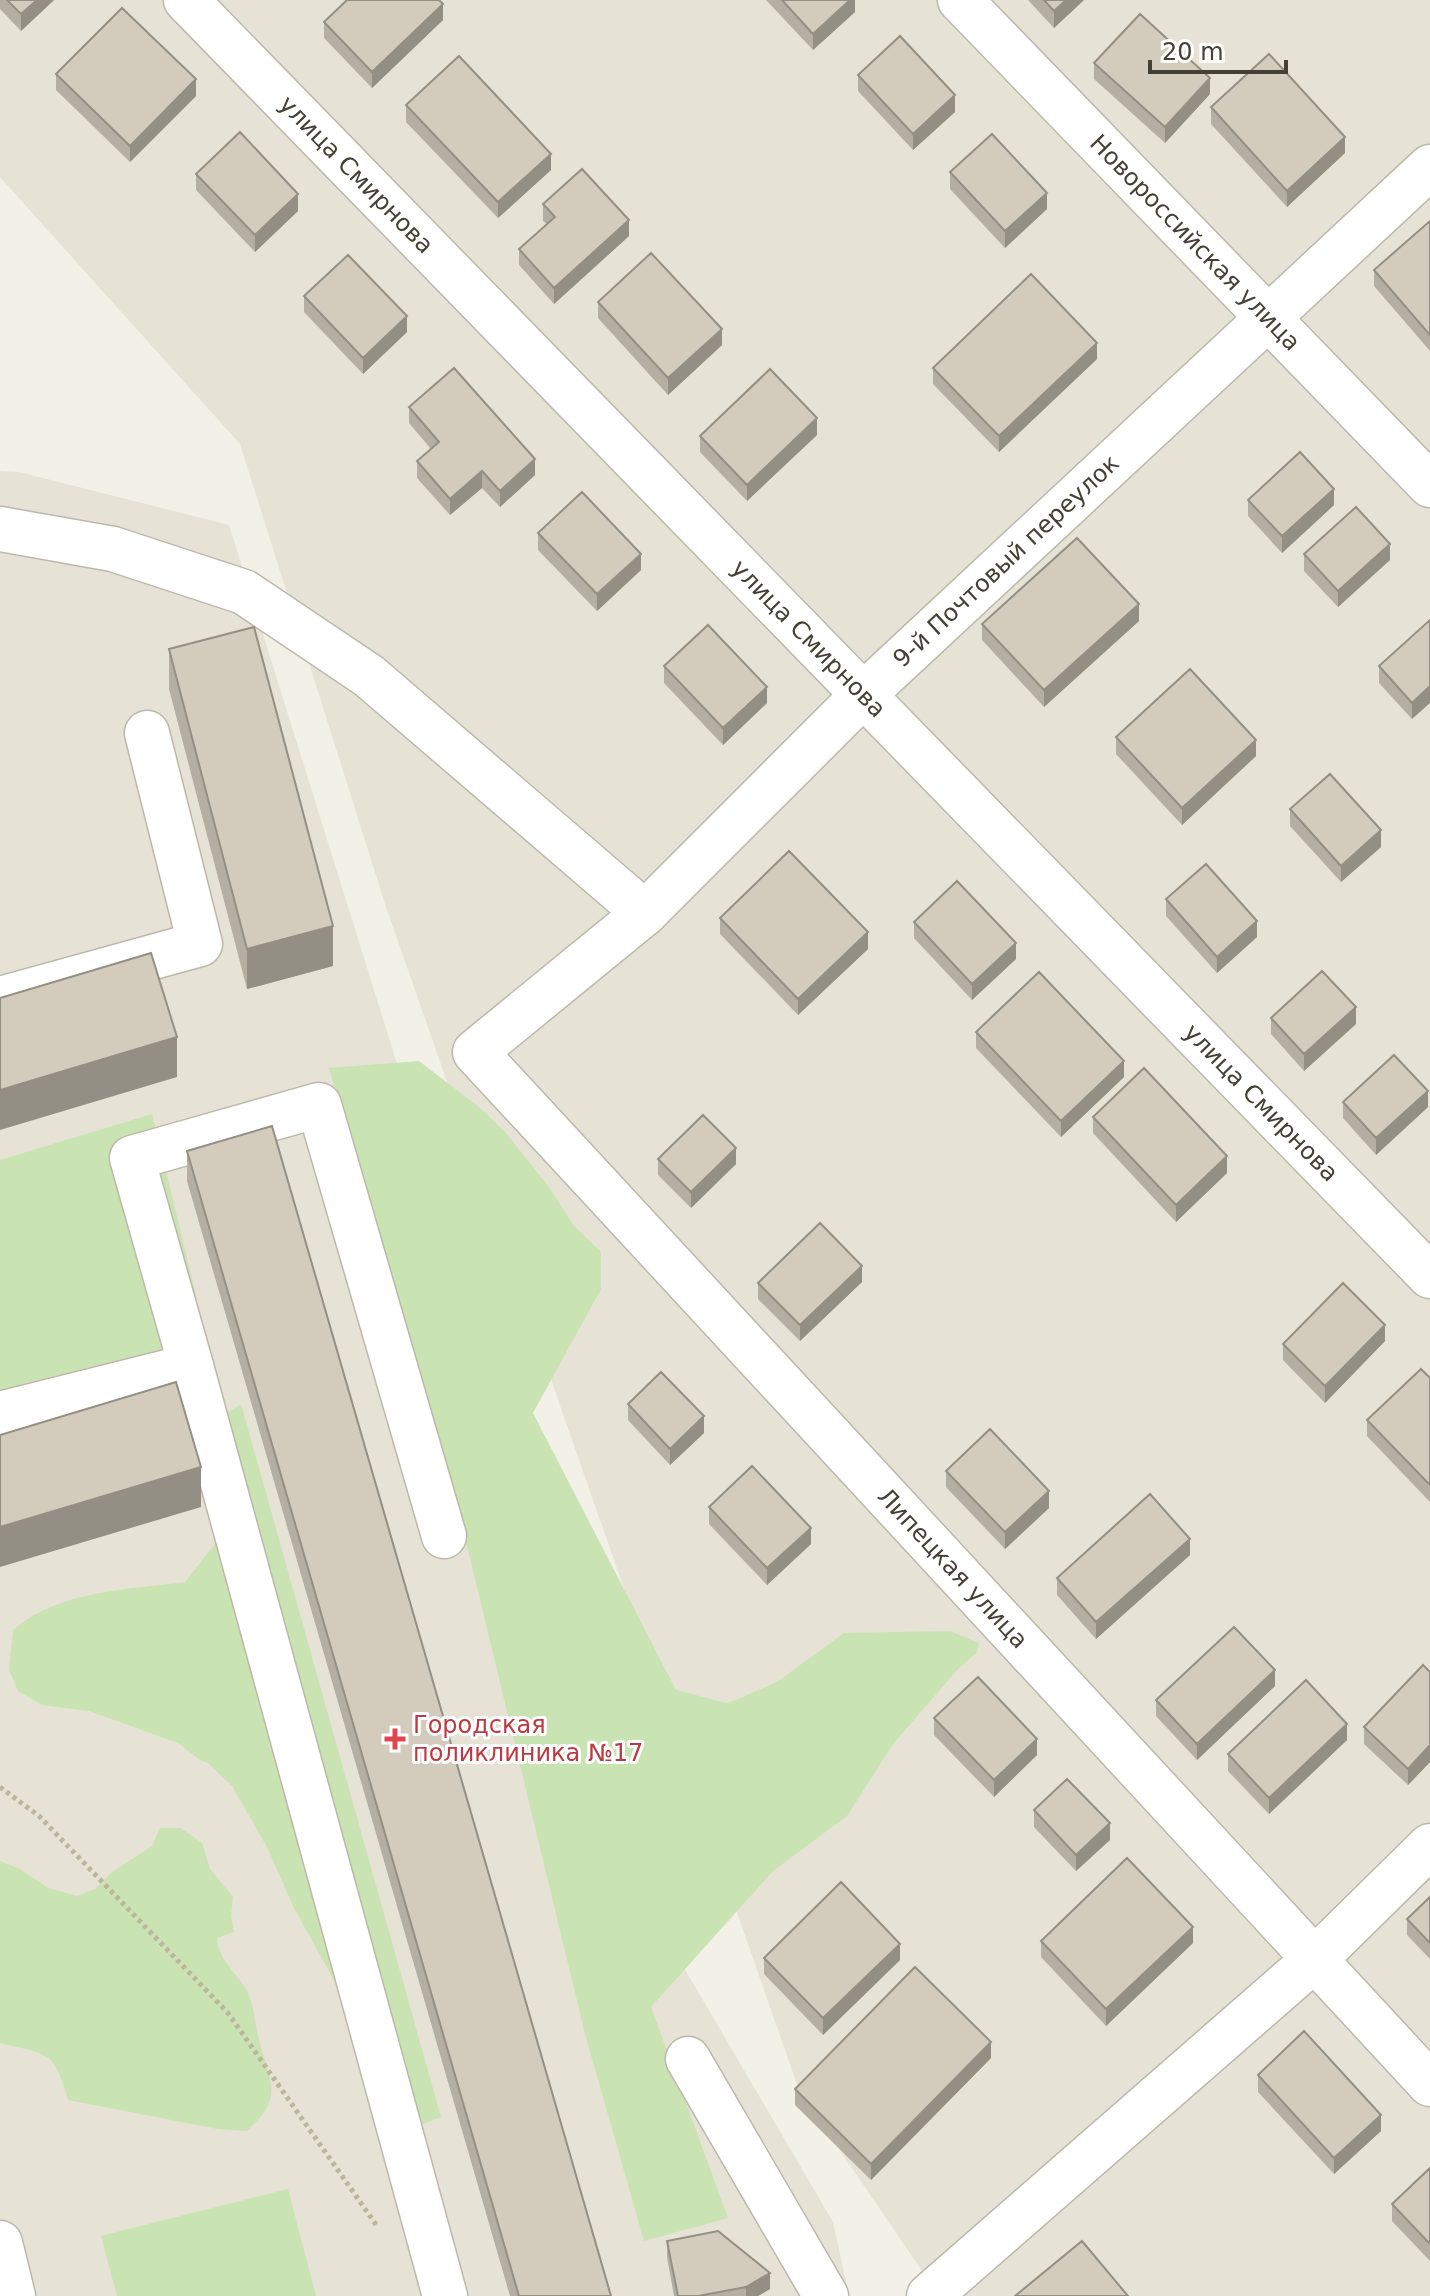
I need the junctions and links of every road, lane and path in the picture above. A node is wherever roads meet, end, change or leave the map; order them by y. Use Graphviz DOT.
graph roads {
  1 [pos="186,0"];
  2 [pos="960,0"];
  3 [pos="1430,167"];
  4 [pos="1266,318"];
  5 [pos="1430,485"];
  6 [pos="0,529"];
  7 [pos="863,695"];
  8 [pos="147,733"];
  9 [pos="645,913"];
  10 [pos="0,999"];
  11 [pos="475,1052"];
  12 [pos="1430,1276"];
  13 [pos="191,1366"];
  14 [pos="0,1414"];
  15 [pos="444,1536"];
  16 [pos="0,1787"];
  17 [pos="1430,1846"];
  18 [pos="1316,1958"];
  19 [pos="688,2059"];
  20 [pos="1430,2084"];
  21 [pos="380,2232"];
  22 [pos="0,2243"];
  23 [pos="13,2296"];
  24 [pos="445,2296"];
  25 [pos="826,2296"];
  26 [pos="929,2296"];
  1 -- 7 [label="street, улица Смирнова"];
  2 -- 4 [label="street, Новороссийская улица"];
  3 -- 4 [label="street, 9-й Почтовый переулок"];
  4 -- 5 [label="street, Новороссийская улица"];
  4 -- 7 [label="street, 9-й Почтовый переулок"];
  6 -- 9 [label="street"];
  7 -- 9 [label="street, 9-й Почтовый переулок"];
  7 -- 12 [label="street, улица Смирнова"];
  8 -- 10 [label="street"];
  9 -- 11 [label="street, 9-й Почтовый переулок"];
  11 -- 18 [label="street, Липецкая улица"];
  13 -- 14 [label="street"];
  13 -- 15 [label="street"];
  13 -- 24 [label="street"];
  16 -- 21 [label="path"];
  17 -- 18 [label="street"];
  18 -- 20 [label="street, Липецкая улица"];
  18 -- 26 [label="street"];
  19 -- 25 [label="street"];
  22 -- 23 [label="street"];
}
